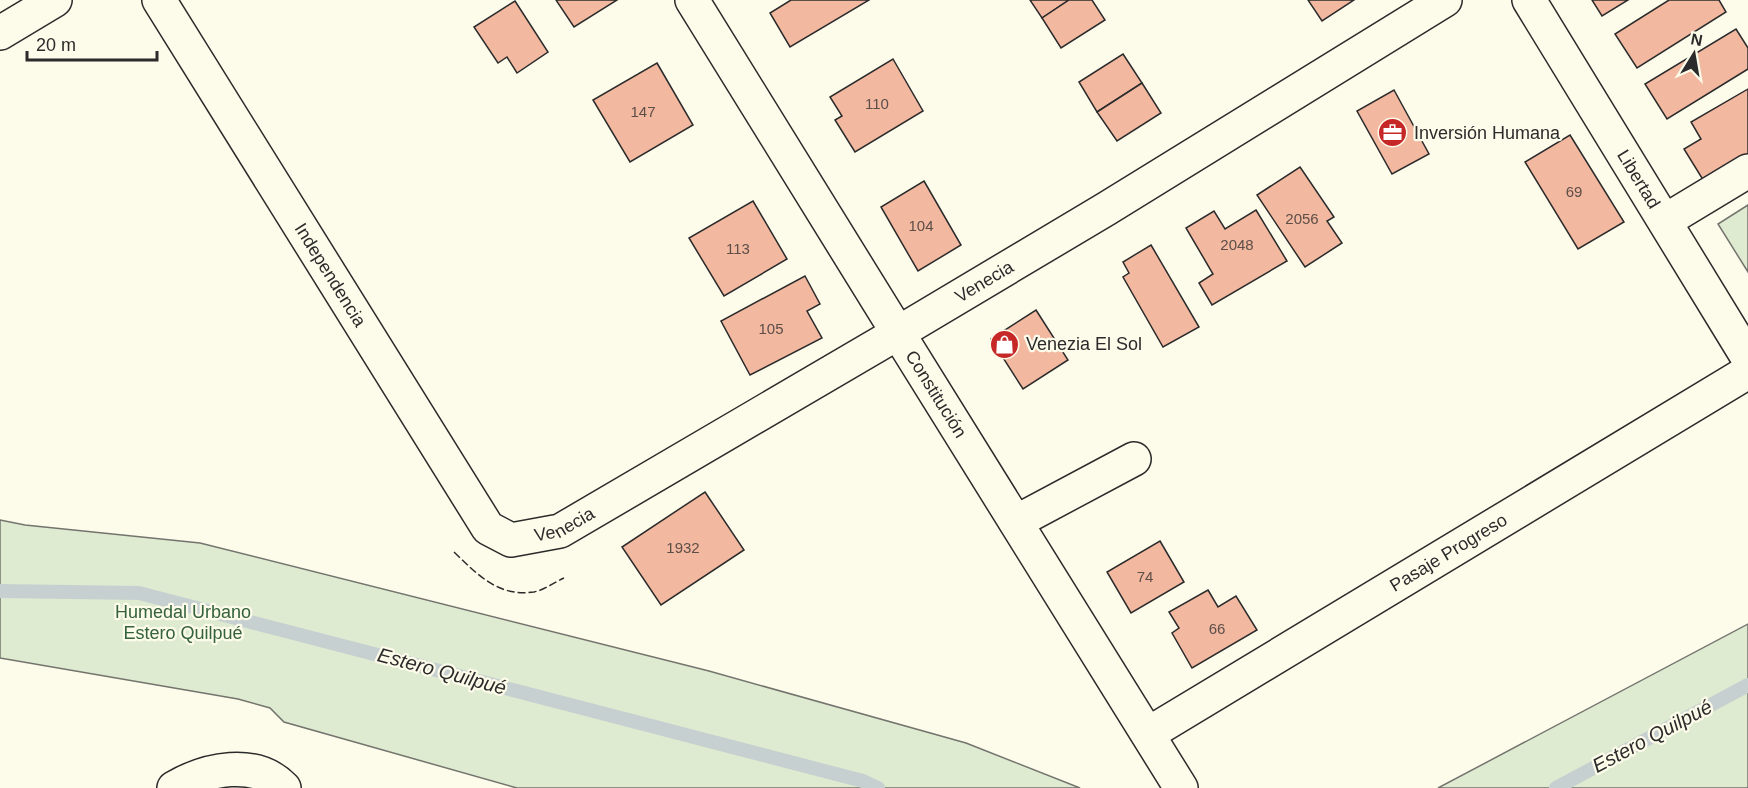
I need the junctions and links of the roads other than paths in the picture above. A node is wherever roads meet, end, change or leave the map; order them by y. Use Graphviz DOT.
graph roads {
  1 [pos="55,0"];
  2 [pos="159,0"];
  3 [pos="692,0"];
  4 [pos="1445,0"];
  5 [pos="1529,0"];
  6 [pos="0,33"];
  7 [pos="1748,171"];
  8 [pos="1665,221"];
  9 [pos="898,333"];
  10 [pos="1748,358"];
  11 [pos="1748,372"];
  12 [pos="1134,459"];
  13 [pos="1016,522"];
  14 [pos="511,540"];
  15 [pos="1148,734"];
  16 [pos="174,788"];
  17 [pos="284,788"];
  18 [pos="1181,788"];
  1 -- 6 [label="street"];
  2 -- 14 [label="street, Independencia"];
  3 -- 9 [label="street, Constitución"];
  4 -- 9 [label="street, Venecia"];
  5 -- 8 [label="street, Libertad"];
  7 -- 8 [label="street"];
  8 -- 10 [label="street, Libertad"];
  9 -- 13 [label="street, Constitución"];
  9 -- 14 [label="street, Venecia"];
  11 -- 15 [label="street, Pasaje Progreso"];
  12 -- 13 [label="street"];
  13 -- 15 [label="street, Constitución"];
  15 -- 18 [label="street, Constitución"];
  16 -- 17 [label="street"];
}
